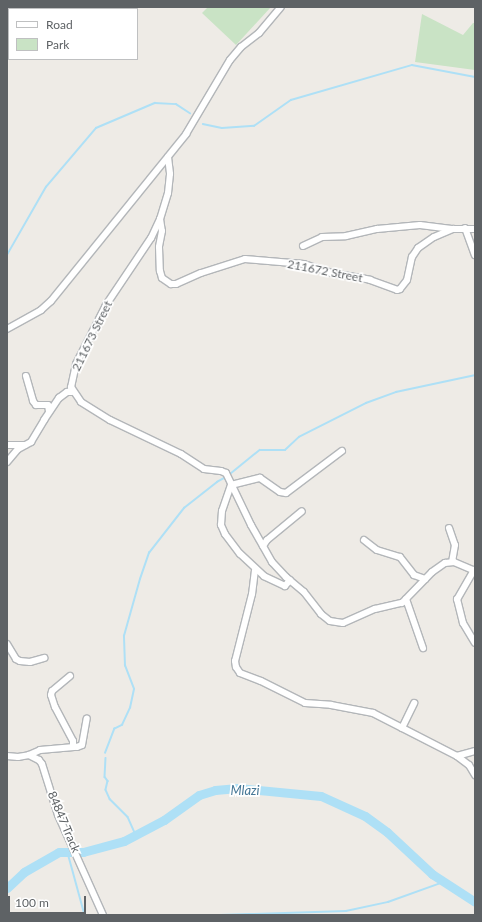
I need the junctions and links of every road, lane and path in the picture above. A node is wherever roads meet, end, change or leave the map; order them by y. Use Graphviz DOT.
graph roads {
  1 [pos="281,7"];
  2 [pos="168,157"];
  3 [pos="161,217"];
  4 [pos="465,228"];
  5 [pos="453,229"];
  6 [pos="475,229"];
  7 [pos="303,246"];
  8 [pos="475,254"];
  9 [pos="7,329"];
  10 [pos="26,376"];
  11 [pos="72,392"];
  12 [pos="49,411"];
  13 [pos="7,445"];
  14 [pos="25,445"];
  15 [pos="342,451"];
  16 [pos="7,462"];
  17 [pos="231,485"];
  18 [pos="302,511"];
  19 [pos="449,528"];
  20 [pos="364,540"];
  21 [pos="262,546"];
  22 [pos="452,562"];
  23 [pos="255,570"];
  24 [pos="474,570"];
  25 [pos="425,579"];
  26 [pos="290,580"];
  27 [pos="406,599"];
  28 [pos="475,643"];
  29 [pos="7,644"];
  30 [pos="423,648"];
  31 [pos="44,658"];
  32 [pos="70,676"];
  33 [pos="414,702"];
  34 [pos="87,718"];
  35 [pos="402,728"];
  36 [pos="74,747"];
  37 [pos="475,752"];
  38 [pos="29,755"];
  39 [pos="7,756"];
  40 [pos="457,756"];
  41 [pos="475,775"];
  42 [pos="104,915"];
  1 -- 2 [label="street"];
  2 -- 3 [label="street"];
  2 -- 9 [label="street"];
  3 -- 5 [label="street, 211672 Street"];
  3 -- 11 [label="street, 211673 Street"];
  4 -- 5 [label="street, 211672 Street"];
  4 -- 6 [label="street, 211672 Street"];
  4 -- 8 [label="street"];
  5 -- 7 [label="street"];
  10 -- 12 [label="street"];
  11 -- 12 [label="street"];
  11 -- 17 [label="street"];
  12 -- 14 [label="street"];
  13 -- 14 [label="street"];
  14 -- 16 [label="street"];
  15 -- 17 [label="street"];
  17 -- 21 [label="street"];
  17 -- 23 [label="street"];
  18 -- 21 [label="street"];
  19 -- 22 [label="street"];
  20 -- 25 [label="street"];
  21 -- 26 [label="street"];
  22 -- 24 [label="street"];
  22 -- 25 [label="street"];
  23 -- 26 [label="street"];
  23 -- 35 [label="street"];
  24 -- 28 [label="street"];
  25 -- 27 [label="street"];
  26 -- 27 [label="street"];
  27 -- 30 [label="street"];
  29 -- 31 [label="street"];
  32 -- 36 [label="street"];
  33 -- 35 [label="street"];
  34 -- 36 [label="street"];
  35 -- 40 [label="street"];
  36 -- 38 [label="street"];
  37 -- 40 [label="street"];
  38 -- 39 [label="street"];
  38 -- 42 [label="street, 84847 Track"];
  40 -- 41 [label="street"];
}
